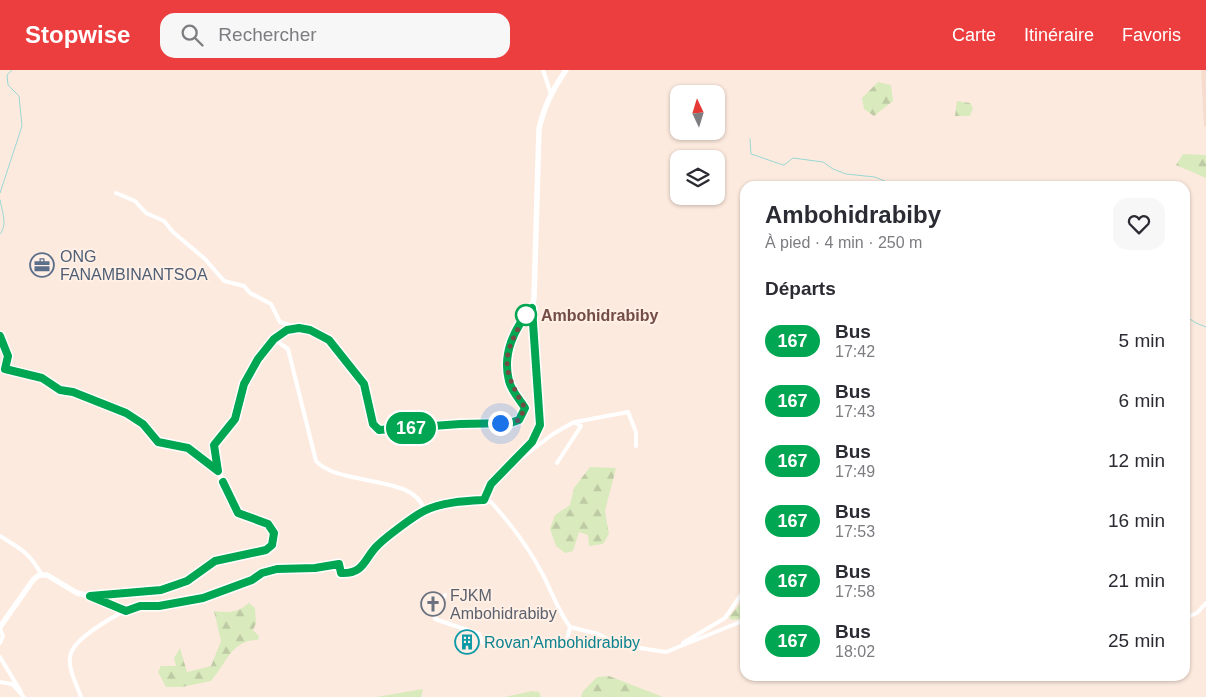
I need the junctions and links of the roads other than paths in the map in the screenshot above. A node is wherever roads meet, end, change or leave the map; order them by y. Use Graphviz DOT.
graph roads {
  1 [pos="543,70"];
  2 [pos="566,70"];
  3 [pos="551,94"];
  4 [pos="116,193"];
  5 [pos="532,308"];
  6 [pos="299,328"];
  7 [pos="0,336"];
  8 [pos="274,339"];
  9 [pos="0,367"];
  10 [pos="5,369"];
  11 [pos="574,422"];
  12 [pos="636,446"];
  13 [pos="513,463"];
  14 [pos="557,463"];
  15 [pos="218,471"];
  16 [pos="484,500"];
  17 [pos="424,512"];
  18 [pos="0,536"];
  19 [pos="42,574"];
  20 [pos="445,594"];
  21 [pos="90,596"];
  22 [pos="740,596"];
  23 [pos="1206,603"];
  24 [pos="126,611"];
  25 [pos="1190,616"];
  26 [pos="740,622"];
  27 [pos="570,627"];
  28 [pos="0,628"];
  29 [pos="0,643"];
  30 [pos="674,648"];
  31 [pos="0,657"];
  32 [pos="2,666"];
  33 [pos="0,682"];
  34 [pos="21,692"];
  35 [pos="24,697"];
  36 [pos="81,697"];
  1 -- 3 [label="street"];
  2 -- 3 [label="main road"];
  3 -- 5 [label="main road"];
  4 -- 6 [label="street"];
  5 -- 6 [label="main road"];
  5 -- 13 [label="street"];
  6 -- 8 [label="main road"];
  7 -- 10 [label="street"];
  8 -- 15 [label="main road"];
  8 -- 17 [label="street"];
  9 -- 10 [label="street"];
  10 -- 15 [label="street"];
  11 -- 12 [label="street"];
  11 -- 13 [label="street"];
  11 -- 14 [label="street"];
  13 -- 16 [label="street"];
  15 -- 21 [label="main road"];
  16 -- 17 [label="street"];
  16 -- 27 [label="street"];
  17 -- 24 [label="street"];
  18 -- 19 [label="street"];
  19 -- 21 [label="main road"];
  19 -- 28 [label="main road"];
  20 -- 27 [label="street"];
  21 -- 24 [label="street"];
  22 -- 30 [label="street"];
  23 -- 25 [label="street"];
  24 -- 36 [label="street"];
  26 -- 30 [label="street"];
  27 -- 30 [label="street"];
  28 -- 29 [label="street"];
  31 -- 32 [label="street"];
  32 -- 34 [label="street"];
  33 -- 34 [label="street"];
  34 -- 35 [label="street"];
}
